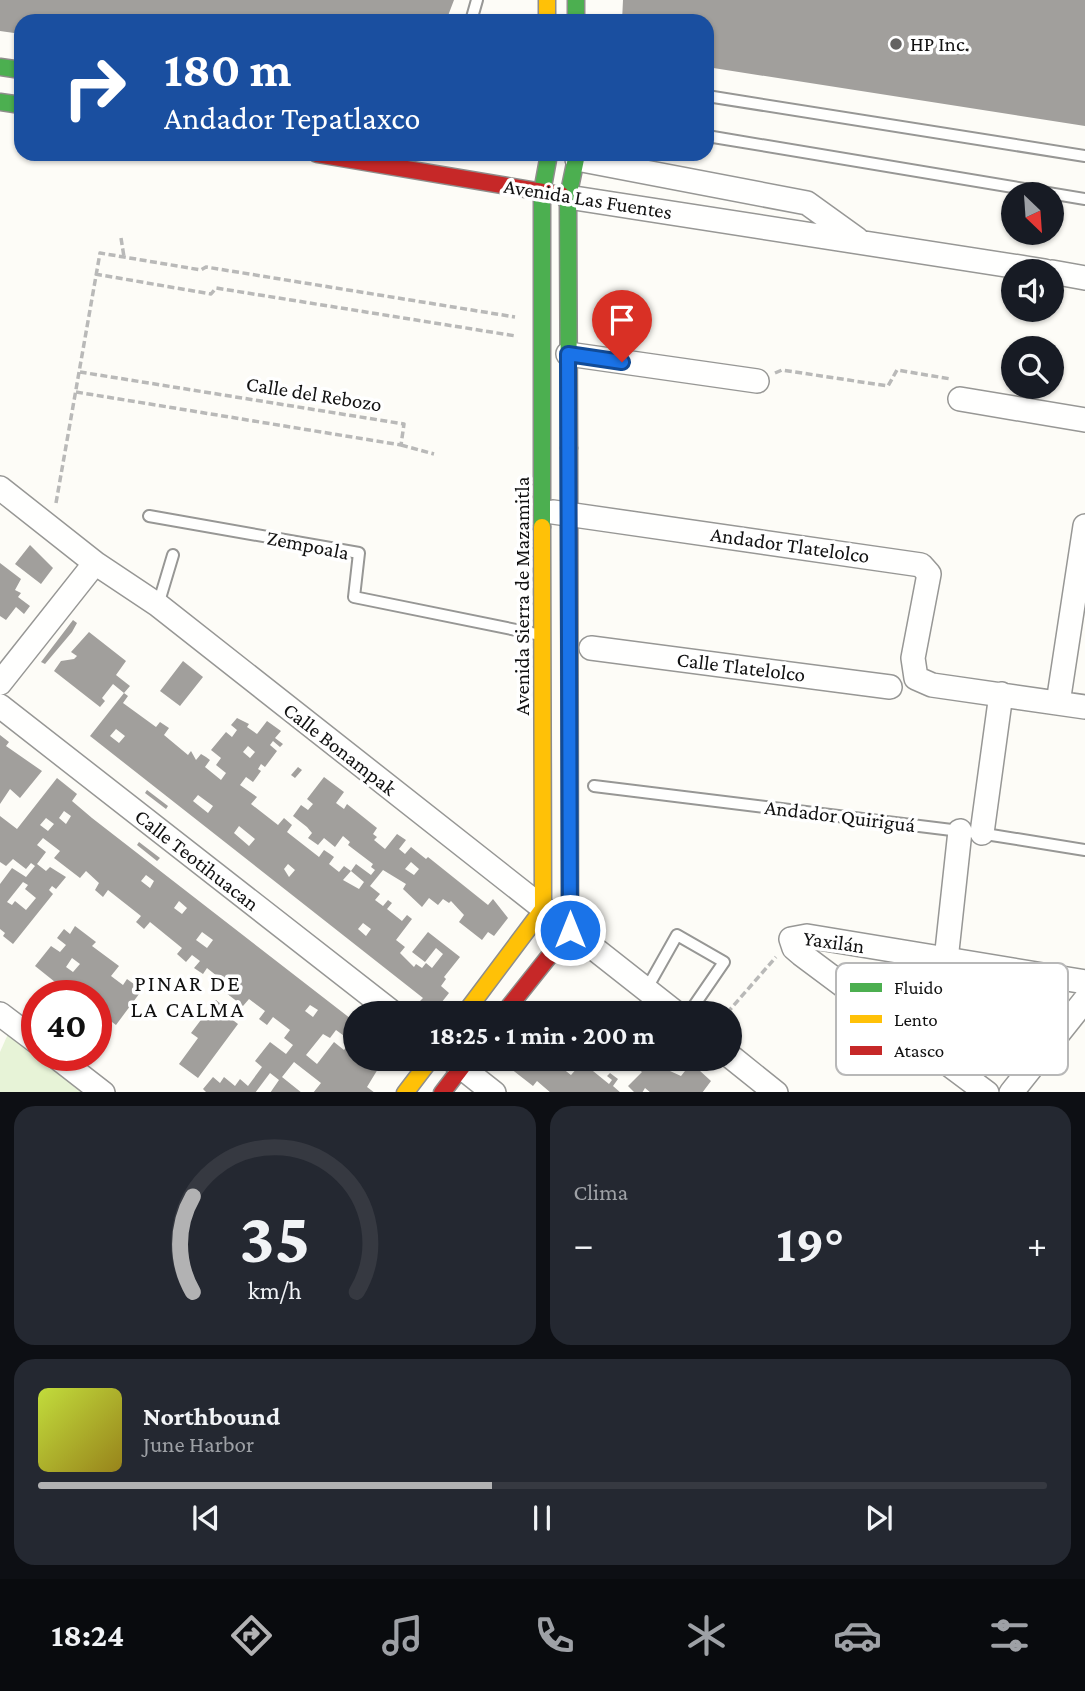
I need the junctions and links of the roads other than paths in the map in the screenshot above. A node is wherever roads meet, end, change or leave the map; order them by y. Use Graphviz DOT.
graph roads {
  1 [pos="714,97"];
  2 [pos="714,137"];
  3 [pos="1085,156"];
  4 [pos="358,161"];
  5 [pos="548,161"];
  6 [pos="569,161"];
  7 [pos="594,161"];
  8 [pos="542,192"];
  9 [pos="568,197"];
  10 [pos="1085,199"];
  11 [pos="859,241"];
  12 [pos="1001,264"];
  13 [pos="1064,274"];
  14 [pos="1085,278"];
  15 [pos="568,354"];
  16 [pos="757,382"];
  17 [pos="960,390"];
  18 [pos="1085,420"];
  19 [pos="0,488"];
  20 [pos="542,511"];
  21 [pos="569,514"];
  22 [pos="149,516"];
  23 [pos="1085,526"];
  24 [pos="173,555"];
  25 [pos="95,563"];
  26 [pos="158,605"];
  27 [pos="543,635"];
  28 [pos="591,648"];
  29 [pos="0,683"];
  30 [pos="890,687"];
  31 [pos="1001,694"];
  32 [pos="1058,703"];
  33 [pos="0,706"];
  34 [pos="1085,707"];
  35 [pos="594,786"];
  36 [pos="971,832"];
  37 [pos="1085,850"];
  38 [pos="543,909"];
  39 [pos="570,930"];
  40 [pos="946,960"];
  41 [pos="965,963"];
  42 [pos="836,980"];
  43 [pos="1085,1000"];
  44 [pos="378,1001"];
  45 [pos="474,1001"];
  46 [pos="514,1001"];
  47 [pos="657,1001"];
  48 [pos="658,1001"];
  49 [pos="697,1001"];
  50 [pos="0,1014"];
  51 [pos="1068,1021"];
  52 [pos="21,1030"];
  53 [pos="742,1066"];
  54 [pos="75,1071"];
  55 [pos="422,1071"];
  56 [pos="454,1071"];
  57 [pos="471,1071"];
  58 [pos="963,1075"];
  59 [pos="1025,1075"];
  60 [pos="102,1092"];
  61 [pos="406,1092"];
  62 [pos="443,1092"];
  63 [pos="493,1092"];
  64 [pos="775,1092"];
  65 [pos="986,1092"];
  66 [pos="1012,1092"];
  1 -- 3 [label="lane"];
  2 -- 10 [label="lane"];
  4 -- 8 [label="street, Avenida Las Fuentes"];
  5 -- 8 [label="street, Avenida Sierra de Mazamitla"];
  6 -- 9 [label="street"];
  7 -- 11 [label="street, Avenida Las Fuentes"];
  8 -- 9 [label="street, Avenida Las Fuentes"];
  8 -- 20 [label="street, Avenida Sierra de Mazamitla"];
  9 -- 11 [label="street, Avenida Las Fuentes"];
  9 -- 15 [label="street"];
  11 -- 12 [label="street, Avenida Las Fuentes"];
  13 -- 14 [label="street"];
  15 -- 16 [label="street"];
  15 -- 21 [label="street"];
  17 -- 18 [label="street"];
  19 -- 25 [label="street, Calle Bonampak"];
  20 -- 21 [label="street, Andador Tlatelolco"];
  20 -- 27 [label="street, Avenida Sierra de Mazamitla"];
  21 -- 31 [label="street, Andador Tlatelolco"];
  21 -- 39 [label="street"];
  22 -- 27 [label="lane, Zempoala"];
  23 -- 32 [label="street"];
  24 -- 26 [label="lane"];
  25 -- 26 [label="street, Calle Bonampak"];
  25 -- 29 [label="street"];
  26 -- 38 [label="street, Calle Bonampak"];
  27 -- 38 [label="street, Avenida Sierra de Mazamitla"];
  28 -- 30 [label="street, Calle Tlatelolco"];
  31 -- 32 [label="street"];
  31 -- 36 [label="street"];
  32 -- 34 [label="street"];
  33 -- 44 [label="street, Calle Teotihuacan"];
  35 -- 36 [label="lane, Andador Quiriguá"];
  36 -- 37 [label="lane, Andador Quiriguá"];
  36 -- 40 [label="street"];
  38 -- 39 [label="street, Calle Bonampak"];
  38 -- 45 [label="street"];
  39 -- 46 [label="street"];
  39 -- 47 [label="street, Calle Bonampak"];
  40 -- 41 [label="street, Yaxilán"];
  40 -- 42 [label="street, Yaxilán"];
  43 -- 51 [label="street"];
  48 -- 49 [label="lane"];
  50 -- 52 [label="street"];
  53 -- 64 [label="street"];
  54 -- 60 [label="street"];
  55 -- 61 [label="street"];
  56 -- 62 [label="street"];
  57 -- 63 [label="street"];
  58 -- 65 [label="street, Yaxilán"];
  59 -- 66 [label="street"];
}
